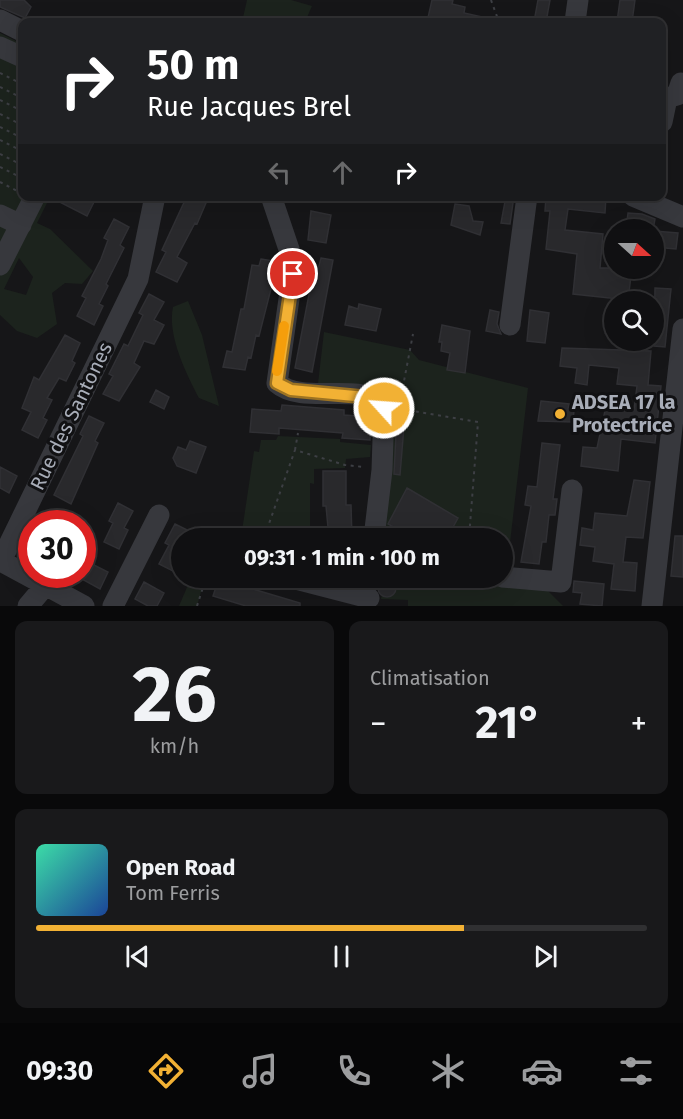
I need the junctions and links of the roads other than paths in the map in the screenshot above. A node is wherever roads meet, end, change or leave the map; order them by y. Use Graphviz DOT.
graph roads {
  1 [pos="578,0"];
  2 [pos="576,18"];
  3 [pos="0,20"];
  4 [pos="18,29"];
  5 [pos="0,46"];
  6 [pos="18,55"];
  7 [pos="681,83"];
  8 [pos="666,103"];
  9 [pos="33,201"];
  10 [pos="154,201"];
  11 [pos="273,201"];
  12 [pos="526,201"];
  13 [pos="648,201"];
  14 [pos="0,214"];
  15 [pos="683,217"];
  16 [pos="21,225"];
  17 [pos="0,266"];
  18 [pos="510,325"];
  19 [pos="683,329"];
  20 [pos="572,490"];
  21 [pos="26,510"];
  22 [pos="159,515"];
  23 [pos="18,526"];
  24 [pos="375,528"];
  25 [pos="18,571"];
  26 [pos="513,578"];
  27 [pos="43,588"];
  28 [pos="46,588"];
  29 [pos="340,588"];
  30 [pos="369,594"];
  31 [pos="28,606"];
  32 [pos="84,606"];
  33 [pos="114,606"];
  34 [pos="652,606"];
  1 -- 2 [label="street"];
  3 -- 4 [label="street"];
  5 -- 6 [label="street"];
  7 -- 8 [label="street"];
  9 -- 16 [label="street"];
  10 -- 21 [label="street, Rue des Santones"];
  11 -- 24 [label="street"];
  12 -- 18 [label="street"];
  13 -- 15 [label="street"];
  14 -- 16 [label="street"];
  16 -- 17 [label="street"];
  19 -- 34 [label="street"];
  20 -- 26 [label="street"];
  22 -- 33 [label="street"];
  23 -- 25 [label="street, Rue des Santones"];
  27 -- 31 [label="street"];
  28 -- 32 [label="street"];
  29 -- 30 [label="street"];
}
